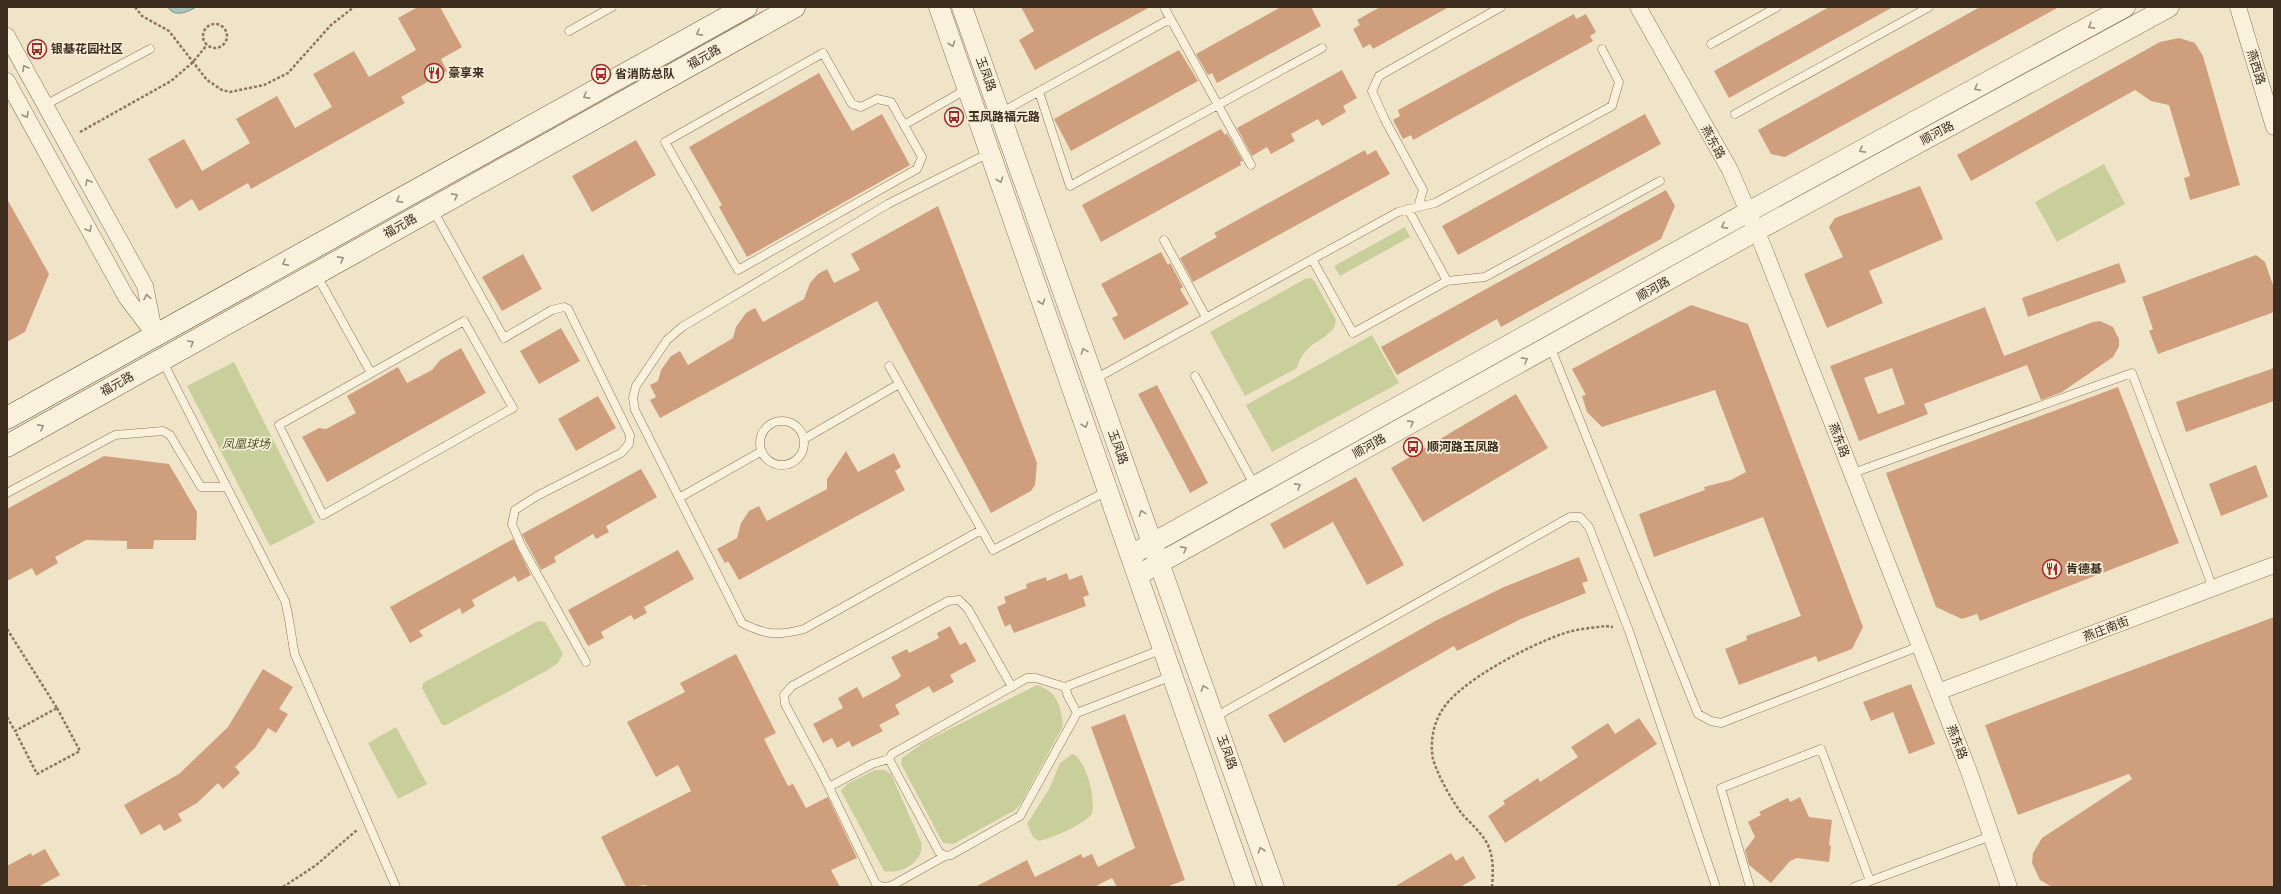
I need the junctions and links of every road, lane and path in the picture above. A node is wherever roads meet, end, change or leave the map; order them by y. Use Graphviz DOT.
graph roads {
  1 [pos="135,7"];
  2 [pos="354,7"];
  3 [pos="612,7"];
  4 [pos="794,7"];
  5 [pos="939,7"];
  6 [pos="962,7"];
  7 [pos="1164,7"];
  8 [pos="1501,7"];
  9 [pos="1638,7"];
  10 [pos="1778,7"];
  11 [pos="1929,7"];
  12 [pos="2125,7"];
  13 [pos="2170,7"];
  14 [pos="2238,7"];
  15 [pos="733,10"];
  16 [pos="1170,20"];
  17 [pos="569,31"];
  18 [pos="7,36"];
  19 [pos="1711,44"];
  20 [pos="207,45"];
  21 [pos="1322,48"];
  22 [pos="150,49"];
  23 [pos="1602,49"];
  24 [pos="192,63"];
  25 [pos="7,81"];
  26 [pos="968,88"];
  27 [pos="1039,92"];
  28 [pos="45,105"];
  29 [pos="1218,105"];
  30 [pos="1000,113"];
  31 [pos="1735,114"];
  32 [pos="904,125"];
  33 [pos="2274,127"];
  34 [pos="64,140"];
  35 [pos="990,153"];
  36 [pos="1251,166"];
  37 [pos="1660,181"];
  38 [pos="1418,207"];
  39 [pos="432,208"];
  40 [pos="1408,210"];
  41 [pos="1748,212"];
  42 [pos="1756,231"];
  43 [pos="1164,240"];
  44 [pos="1312,259"];
  45 [pos="316,273"];
  46 [pos="1447,281"];
  47 [pos="1206,318"];
  48 [pos="155,336"];
  49 [pos="1550,346"];
  50 [pos="162,359"];
  51 [pos="889,366"];
  52 [pos="372,373"];
  53 [pos="1195,376"];
  54 [pos="1094,379"];
  55 [pos="898,384"];
  56 [pos="7,418"];
  57 [pos="804,439"];
  58 [pos="7,446"];
  59 [pos="762,451"];
  60 [pos="1853,473"];
  61 [pos="1255,486"];
  62 [pos="227,487"];
  63 [pos="1108,491"];
  64 [pos="7,493"];
  65 [pos="679,498"];
  66 [pos="981,530"];
  67 [pos="1153,543"];
  68 [pos="1131,555"];
  69 [pos="1160,562"];
  70 [pos="2274,565"];
  71 [pos="1138,574"];
  72 [pos="2213,588"];
  73 [pos="7,629"];
  74 [pos="1629,631"];
  75 [pos="1920,646"];
  76 [pos="1164,649"];
  77 [pos="586,662"];
  78 [pos="1173,676"];
  79 [pos="1012,687"];
  80 [pos="1065,687"];
  81 [pos="1938,692"];
  82 [pos="57,708"];
  83 [pos="1077,713"];
  84 [pos="7,717"];
  85 [pos="1214,717"];
  86 [pos="14,731"];
  87 [pos="889,759"];
  88 [pos="829,787"];
  89 [pos="366,821"];
  90 [pos="1991,836"];
  91 [pos="945,856"];
  92 [pos="1870,881"];
  93 [pos="283,887"];
  94 [pos="396,887"];
  95 [pos="1246,887"];
  96 [pos="1274,887"];
  97 [pos="1492,887"];
  98 [pos="1716,887"];
  99 [pos="1750,887"];
  100 [pos="1854,887"];
  101 [pos="2009,887"];
  1 -- 24 [label="path"];
  2 -- 24 [label="path"];
  3 -- 17 [label="lane"];
  39 -- 4 [label="main road, 福元路, one-way"];
  5 -- 26 [label="street, 玉凤路, one-way"];
  6 -- 30 [label="street, 玉凤路"];
  7 -- 16 [label="lane"];
  8 -- 38 [label="lane"];
  9 -- 41 [label="street, 燕东路"];
  10 -- 19 [label="lane"];
  11 -- 31 [label="lane"];
  12 -- 41 [label="street, 顺河路, one-way"];
  13 -- 42 [label="street, 顺河路"];
  14 -- 33 [label="street, 燕西路"];
  15 -- 48 [label="main road, 福元路, one-way"];
  16 -- 27 [label="lane"];
  16 -- 29 [label="lane"];
  28 -- 18 [label="street, one-way"];
  20 -- 20 [label="path"];
  20 -- 24 [label="path"];
  21 -- 29 [label="lane"];
  22 -- 28 [label="lane"];
  23 -- 38 [label="lane"];
  24 -- 34 [label="path"];
  25 -- 48 [label="street, one-way"];
  26 -- 32 [label="lane"];
  26 -- 35 [label="street, 玉凤路"];
  27 -- 29 [label="lane"];
  27 -- 30 [label="lane"];
  28 -- 34 [label="street"];
  29 -- 36 [label="lane"];
  54 -- 30 [label="street, 玉凤路, one-way"];
  32 -- 32 [label="lane"];
  48 -- 34 [label="street, one-way"];
  35 -- 63 [label="street, 玉凤路, one-way"];
  35 -- 65 [label="lane"];
  37 -- 46 [label="lane"];
  38 -- 40 [label="lane"];
  45 -- 39 [label="main road, 福元路, one-way"];
  39 -- 77 [label="lane"];
  40 -- 44 [label="lane"];
  40 -- 46 [label="lane"];
  41 -- 42 [label="street, 燕东路"];
  41 -- 61 [label="street, 顺河路, one-way"];
  42 -- 49 [label="street, 顺河路"];
  42 -- 60 [label="street, 燕东路"];
  43 -- 47 [label="lane"];
  44 -- 46 [label="lane"];
  44 -- 47 [label="lane"];
  50 -- 45 [label="main road, 福元路, one-way"];
  45 -- 52 [label="lane"];
  47 -- 54 [label="lane"];
  48 -- 56 [label="main road, 福元路"];
  69 -- 49 [label="street, 顺河路, one-way"];
  49 -- 75 [label="lane"];
  58 -- 50 [label="main road, 福元路, one-way"];
  50 -- 62 [label="lane"];
  51 -- 55 [label="lane"];
  52 -- 52 [label="lane"];
  53 -- 61 [label="lane"];
  67 -- 54 [label="street, 玉凤路, one-way"];
  55 -- 57 [label="lane"];
  55 -- 66 [label="lane"];
  57 -- 59 [label="lane"];
  57 -- 59 [label="lane"];
  59 -- 65 [label="lane"];
  60 -- 72 [label="lane"];
  60 -- 75 [label="street, 燕东路"];
  61 -- 67 [label="street, 顺河路"];
  62 -- 64 [label="lane"];
  62 -- 89 [label="lane"];
  63 -- 66 [label="lane"];
  63 -- 68 [label="street, 玉凤路"];
  65 -- 66 [label="lane"];
  67 -- 68 [label="street, 顺河路"];
  67 -- 69 [label="street, 玉凤路"];
  68 -- 71 [label="street, 玉凤路"];
  69 -- 71 [label="street, 顺河路"];
  85 -- 69 [label="street, 玉凤路, one-way"];
  70 -- 72 [label="street, 燕庄南街"];
  71 -- 76 [label="street, 玉凤路"];
  72 -- 81 [label="street, 燕庄南街"];
  73 -- 82 [label="path"];
  74 -- 85 [label="lane"];
  74 -- 97 [label="path"];
  74 -- 98 [label="lane"];
  75 -- 81 [label="street, 燕东路"];
  76 -- 78 [label="street, 玉凤路"];
  76 -- 80 [label="lane"];
  78 -- 83 [label="lane"];
  78 -- 95 [label="street, 玉凤路"];
  79 -- 80 [label="lane"];
  79 -- 87 [label="lane"];
  79 -- 88 [label="lane"];
  80 -- 83 [label="lane"];
  81 -- 90 [label="street, 燕东路"];
  82 -- 86 [label="path"];
  82 -- 86 [label="path"];
  83 -- 91 [label="lane"];
  84 -- 86 [label="path"];
  96 -- 85 [label="street, 玉凤路, one-way"];
  87 -- 88 [label="lane"];
  87 -- 91 [label="lane"];
  88 -- 91 [label="lane"];
  89 -- 93 [label="path"];
  89 -- 94 [label="lane"];
  90 -- 92 [label="lane"];
  90 -- 101 [label="street, 燕东路"];
  92 -- 99 [label="lane"];
  92 -- 100 [label="lane"];
}
